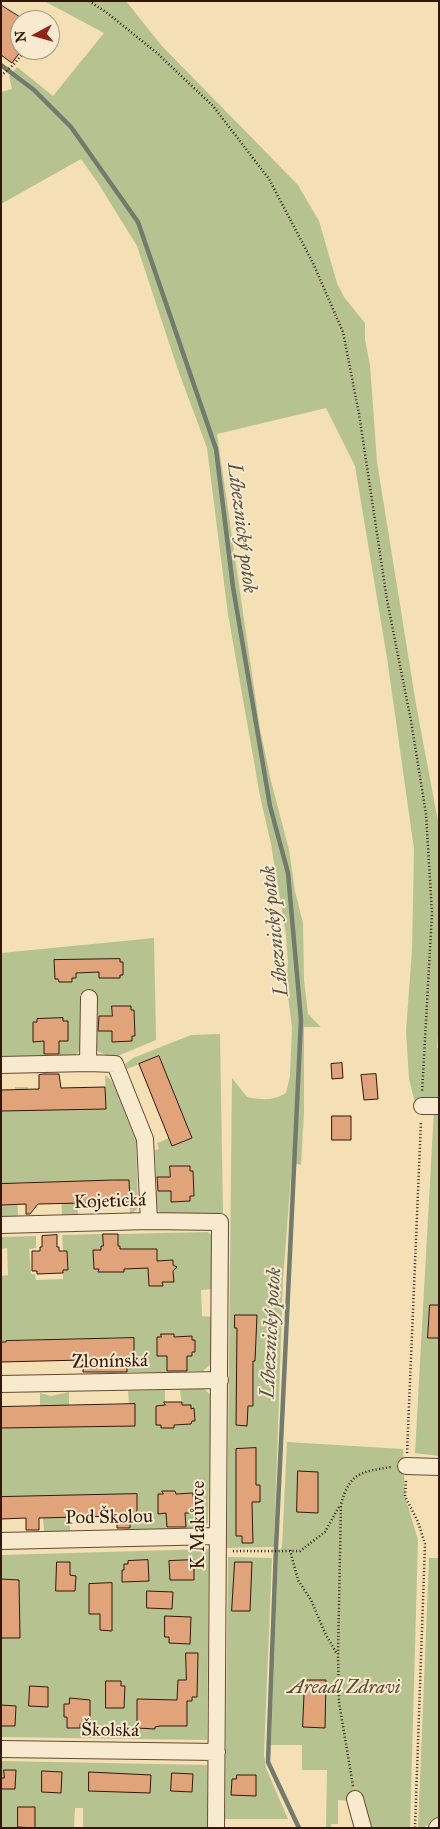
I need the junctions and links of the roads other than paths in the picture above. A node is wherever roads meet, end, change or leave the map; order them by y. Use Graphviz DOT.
graph roads {
  1 [pos="88,998"];
  2 [pos="88,1063"];
  3 [pos="1,1065"];
  4 [pos="422,1106"];
  5 [pos="439,1106"];
  6 [pos="149,1220"];
  7 [pos="220,1222"];
  8 [pos="1,1225"];
  9 [pos="220,1380"];
  10 [pos="1,1384"];
  11 [pos="406,1466"];
  12 [pos="439,1467"];
  13 [pos="1,1541"];
  14 [pos="219,1543"];
  15 [pos="1,1749"];
  16 [pos="217,1752"];
  17 [pos="355,1799"];
  18 [pos="216,1828"];
  19 [pos="363,1828"];
  1 -- 2 [label="street"];
  2 -- 3 [label="street"];
  2 -- 6 [label="street"];
  4 -- 5 [label="street"];
  6 -- 7 [label="street, Kojetická"];
  6 -- 8 [label="street, Kojetická"];
  7 -- 9 [label="street, K Makůvce"];
  9 -- 10 [label="street, Zlonínská"];
  9 -- 14 [label="street, K Makůvce"];
  11 -- 12 [label="street"];
  13 -- 14 [label="street, Pod Školou"];
  14 -- 16 [label="street, K Makůvce"];
  15 -- 16 [label="street, Školská"];
  16 -- 18 [label="street, K Makůvce"];
  17 -- 19 [label="street"];
}
